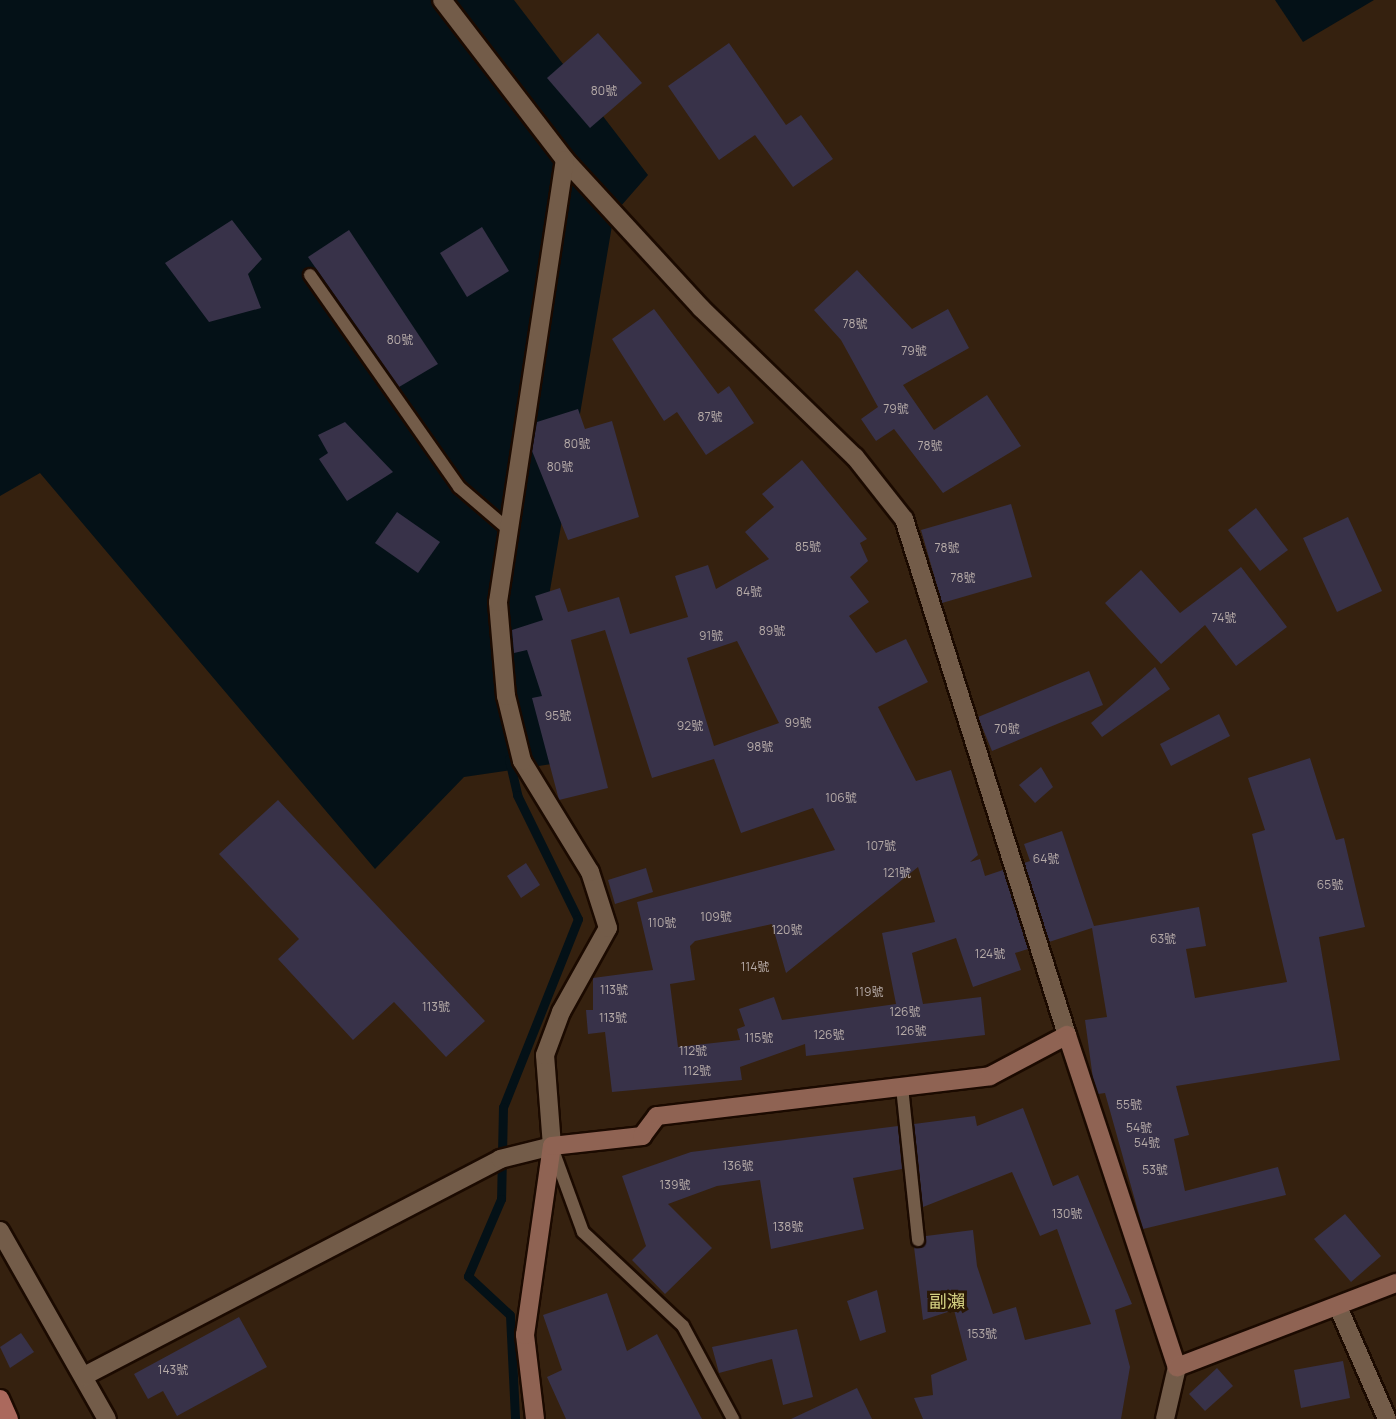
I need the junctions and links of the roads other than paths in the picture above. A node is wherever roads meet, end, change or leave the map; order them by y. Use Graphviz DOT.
graph roads {
  1 [pos="442,0"];
  2 [pos="565,160"];
  3 [pos="310,275"];
  4 [pos="506,528"];
  5 [pos="1067,1035"];
  6 [pos="902,1087"];
  7 [pos="552,1146"];
  8 [pos="0,1231"];
  9 [pos="918,1240"];
  10 [pos="1396,1283"];
  11 [pos="1339,1309"];
  12 [pos="1177,1366"];
  13 [pos="84,1376"];
  14 [pos="0,1399"];
  15 [pos="9,1419"];
  16 [pos="107,1419"];
  17 [pos="535,1419"];
  18 [pos="733,1419"];
  19 [pos="1165,1419"];
  20 [pos="1387,1419"];
  1 -- 2 [label="street"];
  2 -- 4 [label="street"];
  2 -- 5 [label="street"];
  3 -- 4 [label="lane"];
  4 -- 7 [label="street"];
  5 -- 6 [label="street"];
  5 -- 12 [label="street"];
  6 -- 7 [label="street"];
  6 -- 9 [label="lane"];
  7 -- 13 [label="street"];
  7 -- 17 [label="street"];
  7 -- 18 [label="lane"];
  8 -- 13 [label="street"];
  10 -- 11 [label="street"];
  11 -- 12 [label="street"];
  11 -- 20 [label="street"];
  12 -- 19 [label="street"];
  13 -- 16 [label="street"];
  14 -- 15 [label="main road"];
}
